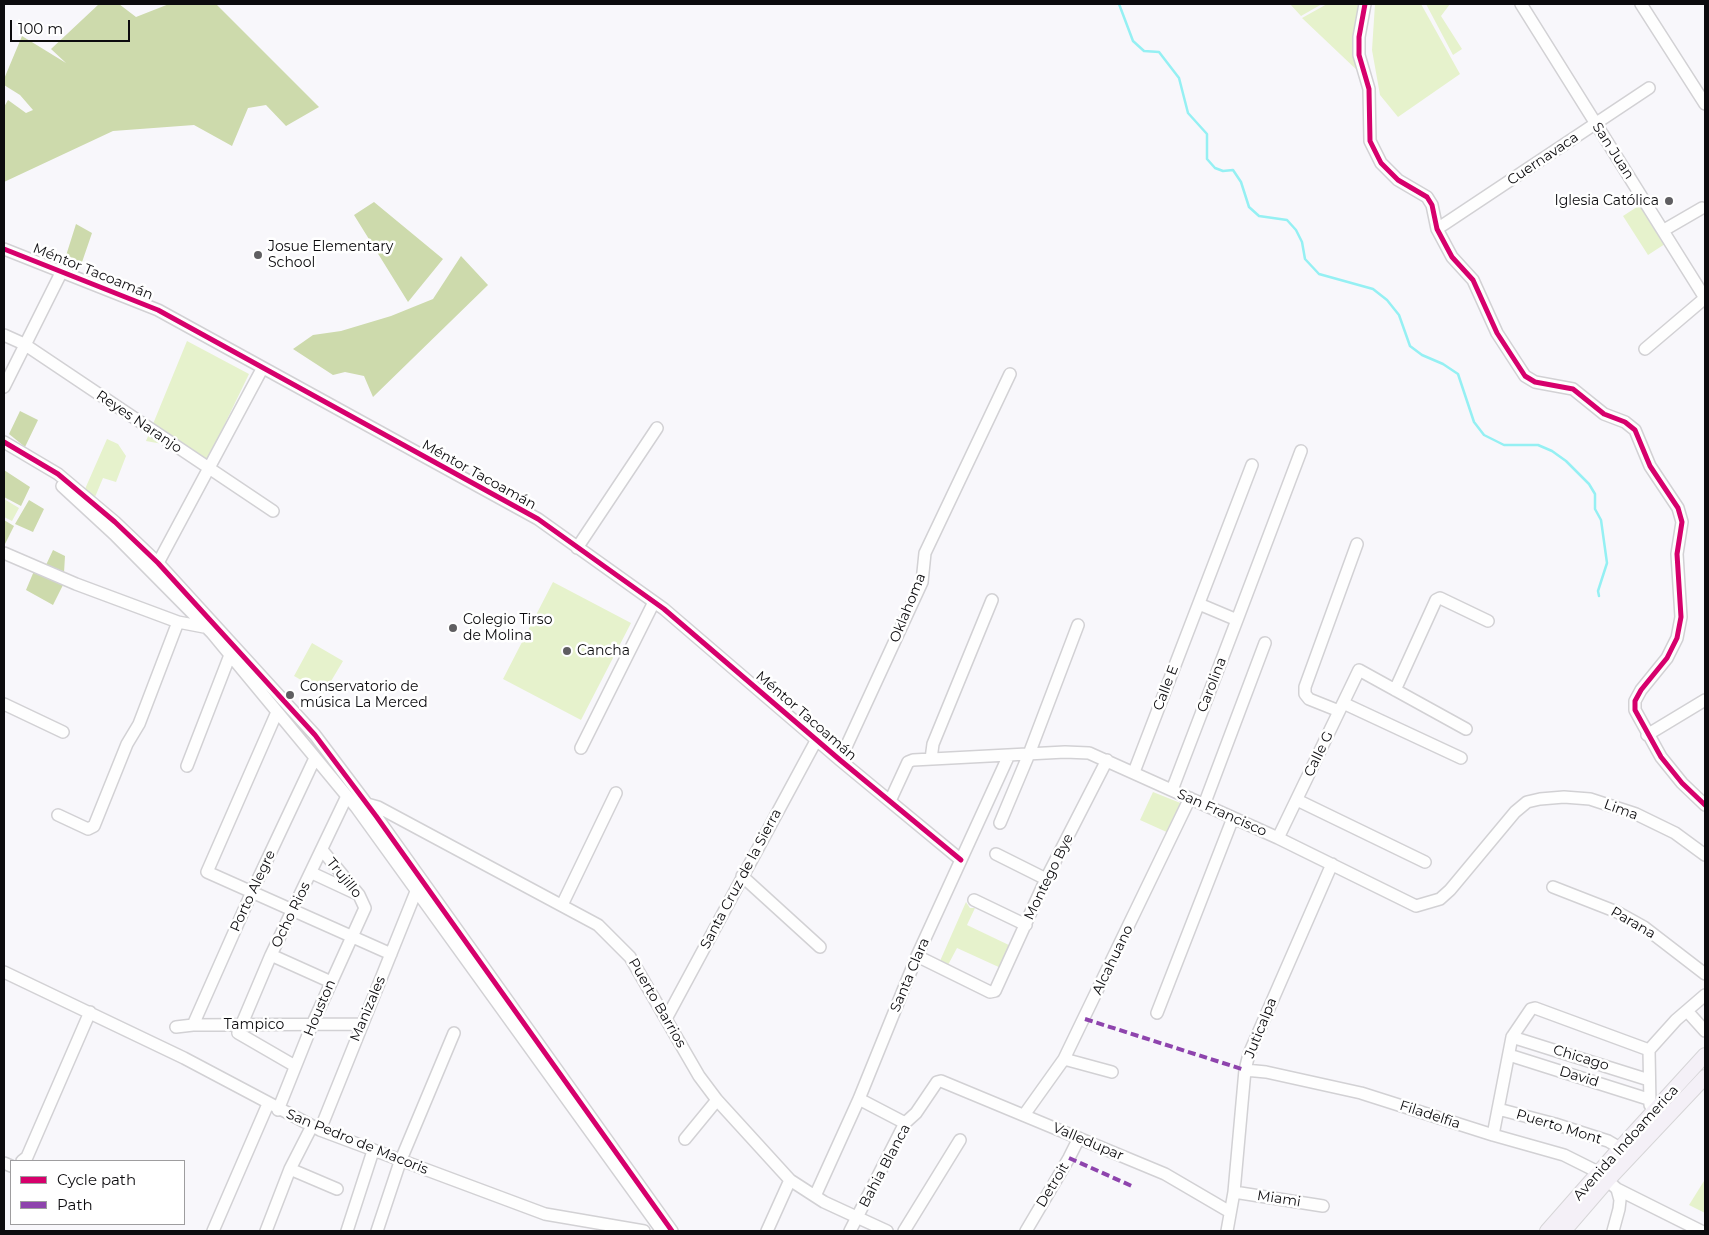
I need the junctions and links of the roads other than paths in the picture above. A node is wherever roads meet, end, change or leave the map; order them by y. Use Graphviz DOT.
graph roads {
  1 [pos="1365,4"];
  2 [pos="1520,4"];
  3 [pos="1641,4"];
  4 [pos="1649,88"];
  5 [pos="1705,104"];
  6 [pos="1596,124"];
  7 [pos="1702,208"];
  8 [pos="1437,230"];
  9 [pos="1664,230"];
  10 [pos="4,248"];
  11 [pos="62,271"];
  12 [pos="1705,298"];
  13 [pos="4,335"];
  14 [pos="24,344"];
  15 [pos="1645,349"];
  16 [pos="262,369"];
  17 [pos="1010,374"];
  18 [pos="4,387"];
  19 [pos="657,428"];
  20 [pos="4,442"];
  21 [pos="1301,451"];
  22 [pos="33,459"];
  23 [pos="1252,465"];
  24 [pos="208,469"];
  25 [pos="273,511"];
  26 [pos="1357,544"];
  27 [pos="577,548"];
  28 [pos="4,553"];
  29 [pos="158,563"];
  30 [pos="992,600"];
  31 [pos="654,602"];
  32 [pos="1199,604"];
  33 [pos="1237,620"];
  34 [pos="1488,621"];
  35 [pos="178,622"];
  36 [pos="1078,625"];
  37 [pos="204,627"];
  38 [pos="1266,644"];
  39 [pos="230,654"];
  40 [pos="1395,690"];
  41 [pos="1705,700"];
  42 [pos="4,704"];
  43 [pos="1341,707"];
  44 [pos="277,712"];
  45 [pos="1466,729"];
  46 [pos="63,732"];
  47 [pos="1647,736"];
  48 [pos="817,739"];
  49 [pos="581,748"];
  50 [pos="1029,754"];
  51 [pos="1009,755"];
  52 [pos="315,758"];
  53 [pos="1460,758"];
  54 [pos="931,759"];
  55 [pos="840,760"];
  56 [pos="1107,760"];
  57 [pos="187,766"];
  58 [pos="1134,772"];
  59 [pos="1172,790"];
  60 [pos="616,793"];
  61 [pos="347,796"];
  62 [pos="1190,798"];
  63 [pos="1297,800"];
  64 [pos="890,801"];
  65 [pos="1527,802"];
  66 [pos="362,805"];
  67 [pos="1204,805"];
  68 [pos="1705,805"];
  69 [pos="58,815"];
  70 [pos="1233,818"];
  71 [pos="1000,823"];
  72 [pos="1278,838"];
  73 [pos="322,850"];
  74 [pos="996,854"];
  75 [pos="1705,855"];
  76 [pos="961,860"];
  77 [pos="1425,862"];
  78 [pos="1332,864"];
  79 [pos="312,873"];
  80 [pos="742,876"];
  81 [pos="1046,879"];
  82 [pos="1554,887"];
  83 [pos="417,889"];
  84 [pos="251,894"];
  85 [pos="359,895"];
  86 [pos="974,900"];
  87 [pos="562,905"];
  88 [pos="365,908"];
  89 [pos="293,911"];
  90 [pos="1026,925"];
  91 [pos="351,937"];
  92 [pos="820,946"];
  93 [pos="391,954"];
  94 [pos="271,956"];
  95 [pos="917,956"];
  96 [pos="4,972"];
  97 [pos="1705,974"];
  98 [pos="331,982"];
  99 [pos="1705,995"];
  100 [pos="1687,1010"];
  101 [pos="90,1012"];
  102 [pos="1157,1013"];
  103 [pos="666,1019"];
  104 [pos="193,1024"];
  105 [pos="361,1024"];
  106 [pos="312,1025"];
  107 [pos="176,1027"];
  108 [pos="241,1030"];
  109 [pos="1705,1031"];
  110 [pos="454,1033"];
  111 [pos="1512,1037"];
  112 [pos="1649,1050"];
  113 [pos="1509,1055"];
  114 [pos="1705,1055"];
  115 [pos="1064,1059"];
  116 [pos="295,1066"];
  117 [pos="1245,1070"];
  118 [pos="1112,1072"];
  119 [pos="1705,1077"];
  120 [pos="1649,1080"];
  121 [pos="941,1081"];
  122 [pos="1648,1098"];
  123 [pos="859,1099"];
  124 [pos="717,1100"];
  125 [pos="273,1107"];
  126 [pos="1498,1109"];
  127 [pos="1650,1115"];
  128 [pos="1024,1116"];
  129 [pos="905,1123"];
  130 [pos="316,1128"];
  131 [pos="1492,1135"];
  132 [pos="1079,1138"];
  133 [pos="685,1139"];
  134 [pos="960,1140"];
  135 [pos="1620,1148"];
  136 [pos="373,1151"];
  137 [pos="23,1160"];
  138 [pos="400,1162"];
  139 [pos="290,1168"];
  140 [pos="790,1180"];
  141 [pos="1608,1180"];
  142 [pos="337,1189"];
  143 [pos="1234,1192"];
  144 [pos="815,1196"];
  145 [pos="1323,1206"];
  146 [pos="1230,1212"];
  147 [pos="858,1218"];
  148 [pos="269,1230"];
  149 [pos="213,1231"];
  150 [pos="347,1231"];
  151 [pos="377,1231"];
  152 [pos="644,1231"];
  153 [pos="662,1231"];
  154 [pos="672,1231"];
  155 [pos="767,1231"];
  156 [pos="850,1231"];
  157 [pos="887,1231"];
  158 [pos="904,1231"];
  159 [pos="1026,1231"];
  160 [pos="1227,1231"];
  161 [pos="1547,1231"];
  162 [pos="1564,1231"];
  163 [pos="1613,1231"];
  164 [pos="1701,1231"];
  1 -- 8 [label="street"];
  2 -- 6 [label="street, San Juan"];
  3 -- 5 [label="street"];
  4 -- 6 [label="street, Cuernavaca"];
  6 -- 8 [label="street, Cuernavaca"];
  6 -- 9 [label="street, San Juan"];
  7 -- 9 [label="street"];
  8 -- 47 [label="street"];
  9 -- 12 [label="street, San Juan"];
  10 -- 11 [label="street, Méntor Tacoamán"];
  11 -- 14 [label="street"];
  11 -- 16 [label="street, Méntor Tacoamán"];
  12 -- 15 [label="street"];
  13 -- 14 [label="street, Reyes Naranjo"];
  14 -- 18 [label="street"];
  14 -- 24 [label="street, Reyes Naranjo"];
  16 -- 24 [label="street"];
  16 -- 27 [label="street, Méntor Tacoamán"];
  17 -- 55 [label="street, Oklahoma"];
  19 -- 27 [label="street"];
  20 -- 22 [label="street"];
  21 -- 33 [label="street, Carolina"];
  22 -- 29 [label="street"];
  22 -- 37 [label="street"];
  23 -- 32 [label="street, Calle E"];
  24 -- 25 [label="street, Reyes Naranjo"];
  24 -- 29 [label="street"];
  26 -- 43 [label="street"];
  27 -- 31 [label="street, Méntor Tacoamán"];
  28 -- 35 [label="street"];
  29 -- 66 [label="street"];
  30 -- 54 [label="street"];
  31 -- 48 [label="street, Méntor Tacoamán"];
  31 -- 49 [label="street"];
  32 -- 33 [label="street"];
  32 -- 58 [label="street, Calle E"];
  33 -- 59 [label="street, Carolina"];
  34 -- 40 [label="street"];
  35 -- 37 [label="street"];
  35 -- 69 [label="street"];
  36 -- 50 [label="street"];
  37 -- 39 [label="street"];
  38 -- 67 [label="street"];
  39 -- 44 [label="street"];
  39 -- 57 [label="street"];
  40 -- 43 [label="street, Calle G"];
  40 -- 45 [label="street"];
  41 -- 47 [label="street"];
  42 -- 46 [label="street"];
  43 -- 53 [label="street"];
  43 -- 63 [label="street, Calle G"];
  44 -- 52 [label="street"];
  44 -- 84 [label="street"];
  47 -- 68 [label="street"];
  48 -- 55 [label="street, Méntor Tacoamán"];
  48 -- 80 [label="street, Santa Cruz de la Sierra"];
  50 -- 51 [label="street, San Francisco"];
  50 -- 56 [label="street, San Francisco"];
  50 -- 71 [label="street"];
  51 -- 54 [label="street, San Francisco"];
  51 -- 76 [label="street, Santa Clara"];
  52 -- 61 [label="street"];
  52 -- 84 [label="street, Porto Alegre"];
  54 -- 64 [label="street, San Francisco"];
  55 -- 64 [label="street, Méntor Tacoamán"];
  56 -- 58 [label="street, San Francisco"];
  56 -- 81 [label="street, Montego Bye"];
  58 -- 59 [label="street, San Francisco"];
  59 -- 62 [label="street, San Francisco"];
  60 -- 87 [label="street"];
  61 -- 66 [label="street"];
  61 -- 73 [label="street, Ocho Rios"];
  62 -- 67 [label="street, San Francisco"];
  62 -- 115 [label="street, Alcahuano"];
  63 -- 72 [label="street, Calle G"];
  63 -- 77 [label="street"];
  64 -- 76 [label="street, Méntor Tacoamán"];
  65 -- 75 [label="street, Lima"];
  65 -- 78 [label="street, San Francisco"];
  66 -- 83 [label="street"];
  66 -- 87 [label="street, Puerto Barrios"];
  66 -- 154 [label="street"];
  67 -- 70 [label="street, San Francisco"];
  70 -- 72 [label="street, San Francisco"];
  70 -- 102 [label="street"];
  72 -- 78 [label="street, San Francisco"];
  73 -- 79 [label="street, Ocho Rios"];
  73 -- 85 [label="street, Trujillo"];
  74 -- 81 [label="street"];
  76 -- 95 [label="street, Santa Clara"];
  78 -- 117 [label="street, Juticalpa"];
  79 -- 85 [label="street"];
  79 -- 89 [label="street, Ocho Rios"];
  80 -- 92 [label="street"];
  80 -- 103 [label="street, Santa Cruz de la Sierra"];
  81 -- 90 [label="street, Montego Bye"];
  82 -- 97 [label="street, Parana"];
  83 -- 93 [label="street, Manizales"];
  83 -- 153 [label="street"];
  84 -- 89 [label="street"];
  84 -- 104 [label="street, Porto Alegre"];
  85 -- 88 [label="street, Trujillo"];
  86 -- 90 [label="street"];
  87 -- 103 [label="street, Puerto Barrios"];
  88 -- 91 [label="street, Houston"];
  89 -- 91 [label="street"];
  89 -- 94 [label="street, Ocho Rios"];
  90 -- 95 [label="street, Montego Bye"];
  91 -- 93 [label="street"];
  91 -- 98 [label="street, Houston"];
  93 -- 105 [label="street, Manizales"];
  94 -- 98 [label="street"];
  94 -- 108 [label="street, Ocho Rios"];
  95 -- 123 [label="street, Santa Clara"];
  96 -- 101 [label="street, San Pedro de Macoris"];
  98 -- 106 [label="street, Houston"];
  99 -- 100 [label="street"];
  100 -- 109 [label="street"];
  100 -- 112 [label="street"];
  101 -- 125 [label="street, San Pedro de Macoris"];
  101 -- 137 [label="street"];
  103 -- 124 [label="street, Puerto Barrios"];
  104 -- 107 [label="street, Tampico"];
  104 -- 108 [label="street, Tampico"];
  105 -- 106 [label="street, Tampico"];
  105 -- 130 [label="street, Manizales"];
  106 -- 108 [label="street, Tampico"];
  106 -- 116 [label="street, Houston"];
  108 -- 116 [label="street"];
  110 -- 138 [label="street"];
  111 -- 112 [label="street"];
  111 -- 113 [label="street"];
  111 -- 120 [label="street, Chicago"];
  112 -- 120 [label="street"];
  113 -- 122 [label="street, David"];
  113 -- 126 [label="street"];
  114 -- 127 [label="main road, Avenida Indoamerica"];
  115 -- 118 [label="street"];
  115 -- 128 [label="street, Alcahuano"];
  116 -- 125 [label="street, Houston"];
  117 -- 131 [label="street, Filadelfia"];
  117 -- 143 [label="street, Juticalpa"];
  119 -- 141 [label="main road, Avenida Indoamerica"];
  120 -- 122 [label="street"];
  121 -- 128 [label="street, Valledupar"];
  121 -- 129 [label="street, Bahia Blanca"];
  122 -- 127 [label="street"];
  123 -- 129 [label="street"];
  123 -- 144 [label="street, Santa Clara"];
  124 -- 133 [label="street"];
  124 -- 140 [label="street, Puerto Barrios"];
  125 -- 130 [label="street, San Pedro de Macoris"];
  125 -- 149 [label="street, Houston"];
  126 -- 131 [label="street"];
  126 -- 135 [label="street, Puerto Mont"];
  127 -- 135 [label="main road, Avenida Indoamerica"];
  128 -- 132 [label="street, Valledupar"];
  129 -- 147 [label="street, Bahia Blanca"];
  130 -- 136 [label="street, San Pedro de Macoris"];
  130 -- 139 [label="street, Manizales"];
  131 -- 141 [label="street, Filadelfia"];
  132 -- 146 [label="street, Valledupar"];
  132 -- 159 [label="street, Detroit"];
  134 -- 158 [label="street"];
  135 -- 141 [label="main road, Avenida Indoamerica"];
  136 -- 138 [label="street, San Pedro de Macoris"];
  136 -- 150 [label="street"];
  138 -- 151 [label="street"];
  138 -- 152 [label="street, San Pedro de Macoris"];
  139 -- 142 [label="street"];
  139 -- 148 [label="street, Manizales"];
  140 -- 144 [label="street, Puerto Barrios"];
  140 -- 155 [label="street"];
  141 -- 161 [label="main road, Avenida Indoamerica"];
  141 -- 162 [label="main road, Avenida Indoamerica"];
  141 -- 163 [label="street"];
  141 -- 164 [label="street, Filadelfia"];
  143 -- 145 [label="street, Miami"];
  143 -- 146 [label="street, Juticalpa"];
  144 -- 147 [label="street, Puerto Barrios"];
  146 -- 160 [label="street, Juticalpa"];
  147 -- 156 [label="street, Bahia Blanca"];
  147 -- 157 [label="street, Puerto Barrios"];
}
